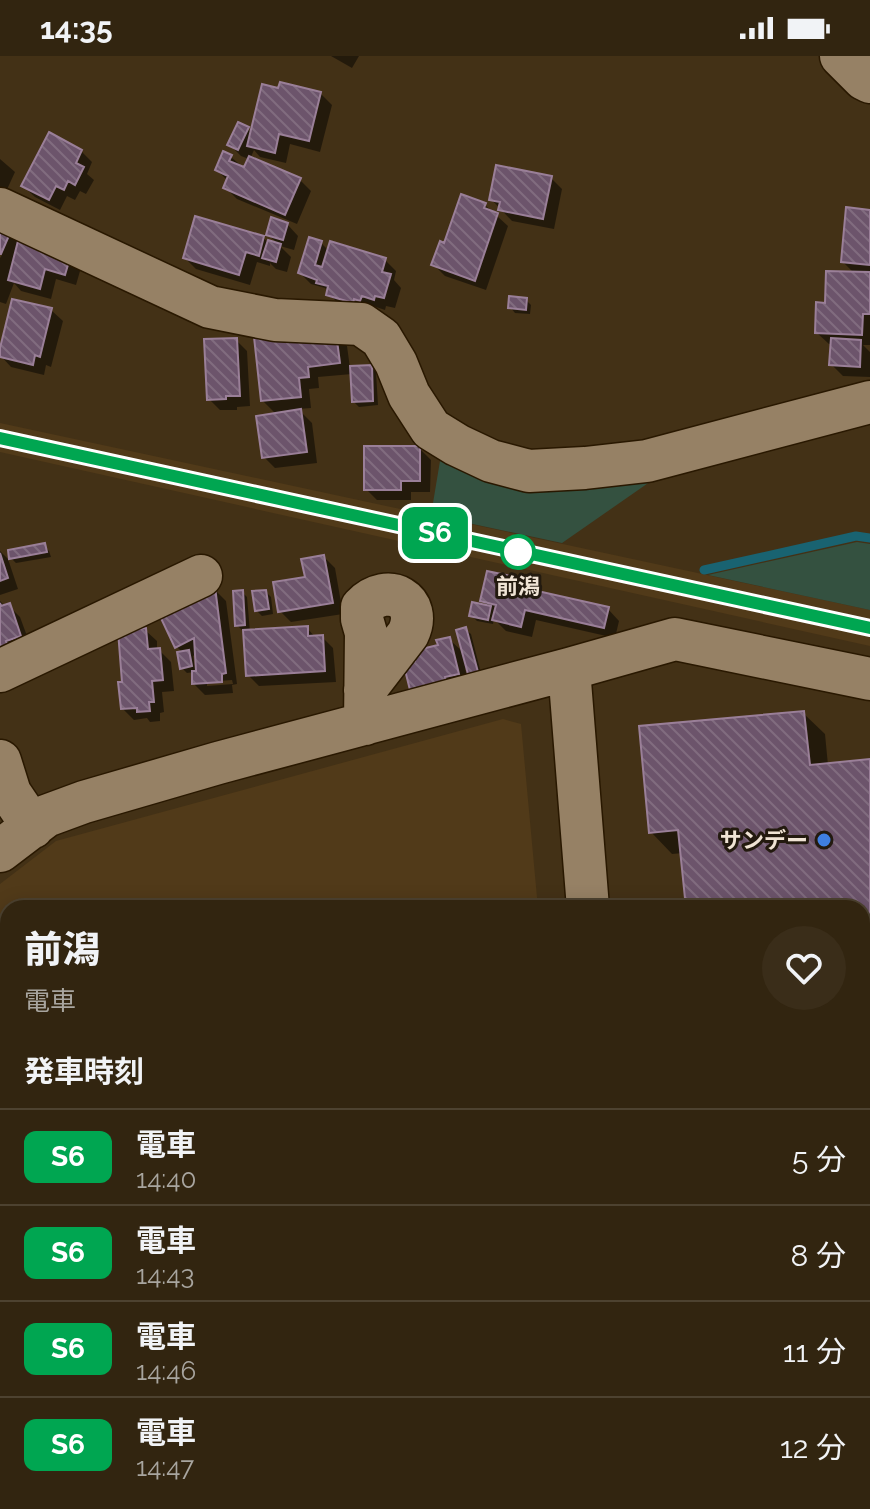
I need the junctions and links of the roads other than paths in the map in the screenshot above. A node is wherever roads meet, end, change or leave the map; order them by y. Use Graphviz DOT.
graph roads {
  1 [pos="841,56"];
  2 [pos="870,82"];
  3 [pos="0,209"];
  4 [pos="870,402"];
  5 [pos="201,576"];
  6 [pos="569,669"];
  7 [pos="0,671"];
  8 [pos="870,679"];
  9 [pos="0,761"];
  10 [pos="16,839"];
  11 [pos="587,900"];
  1 -- 2 [label="street"];
  3 -- 4 [label="street"];
  5 -- 7 [label="street"];
  6 -- 8 [label="street"];
  6 -- 10 [label="street"];
  6 -- 11 [label="street"];
  9 -- 10 [label="street"];
}
